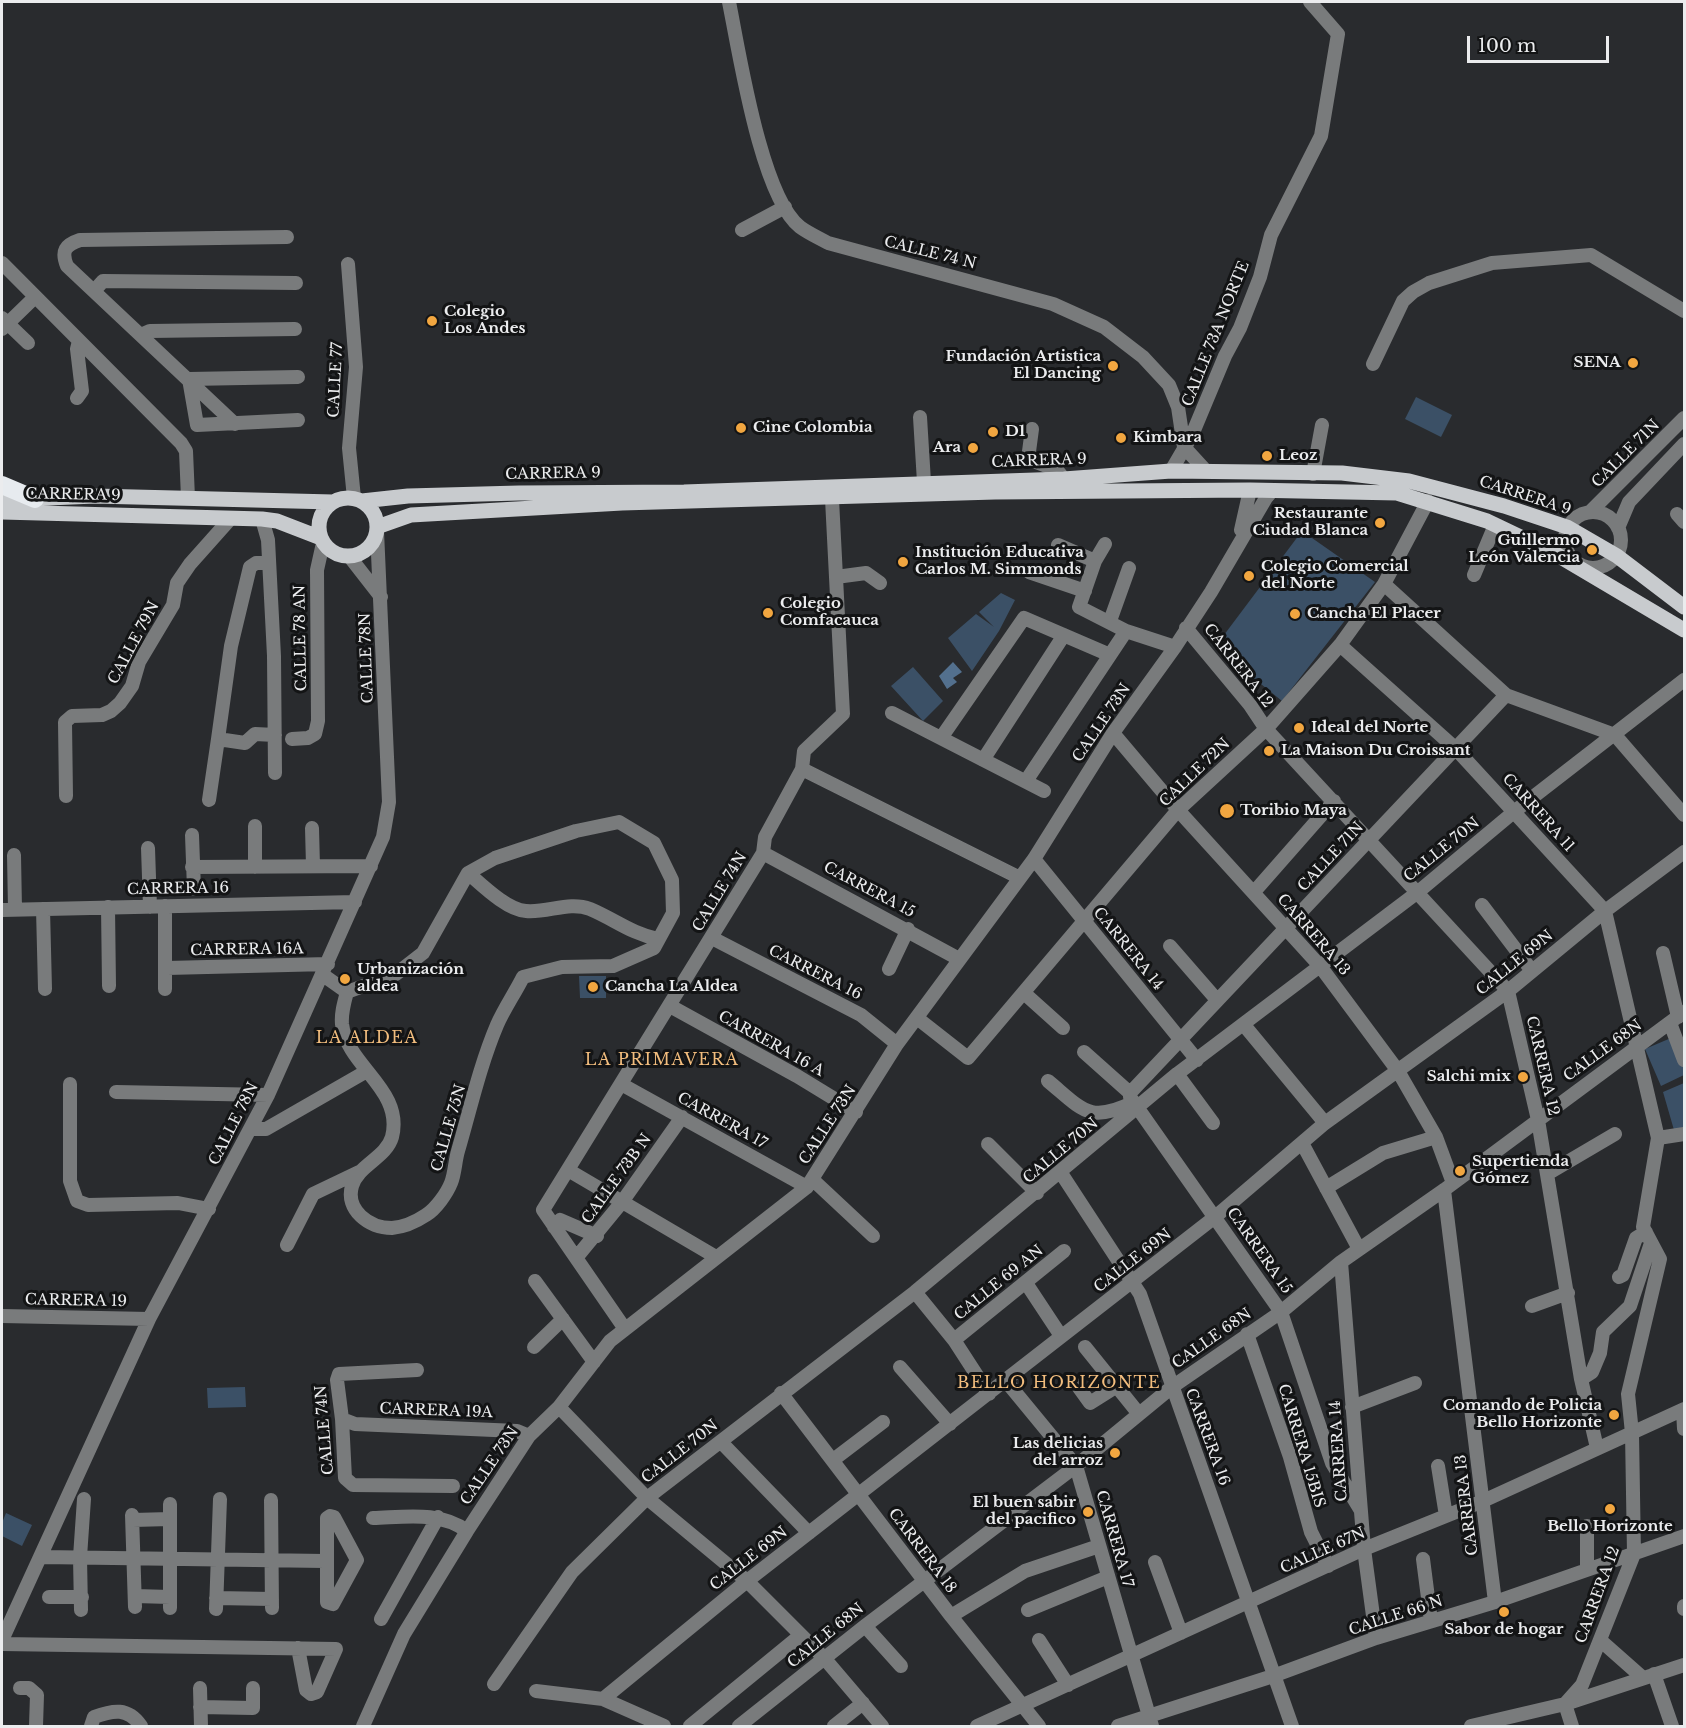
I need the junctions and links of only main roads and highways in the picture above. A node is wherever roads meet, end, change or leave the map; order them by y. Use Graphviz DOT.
graph roads {
  1 [pos="1313,474"];
  2 [pos="2,484"];
  3 [pos="1250,490"];
  4 [pos="35,499"];
  5 [pos="2,500"];
  6 [pos="358,500"];
  7 [pos="333,502"];
  8 [pos="2,512"];
  9 [pos="377,529"];
  10 [pos="322,540"];
  11 [pos="1684,607"];
  12 [pos="1684,630"];
  1 -- 3 [label="main road"];
  1 -- 6 [label="main road, CARRERA 9"];
  1 -- 11 [label="main road, CARRERA 9"];
  2 -- 4 [label="highway"];
  3 -- 9 [label="main road, CARRERA 9"];
  3 -- 12 [label="main road, CARRERA 9"];
  4 -- 5 [label="main road, CARRERA 9"];
  4 -- 7 [label="main road, CARRERA 9"];
  6 -- 7 [label="main road"];
  6 -- 9 [label="main road"];
  7 -- 10 [label="main road"];
  8 -- 10 [label="main road, CARRERA 9"];
  9 -- 10 [label="main road"];
}
